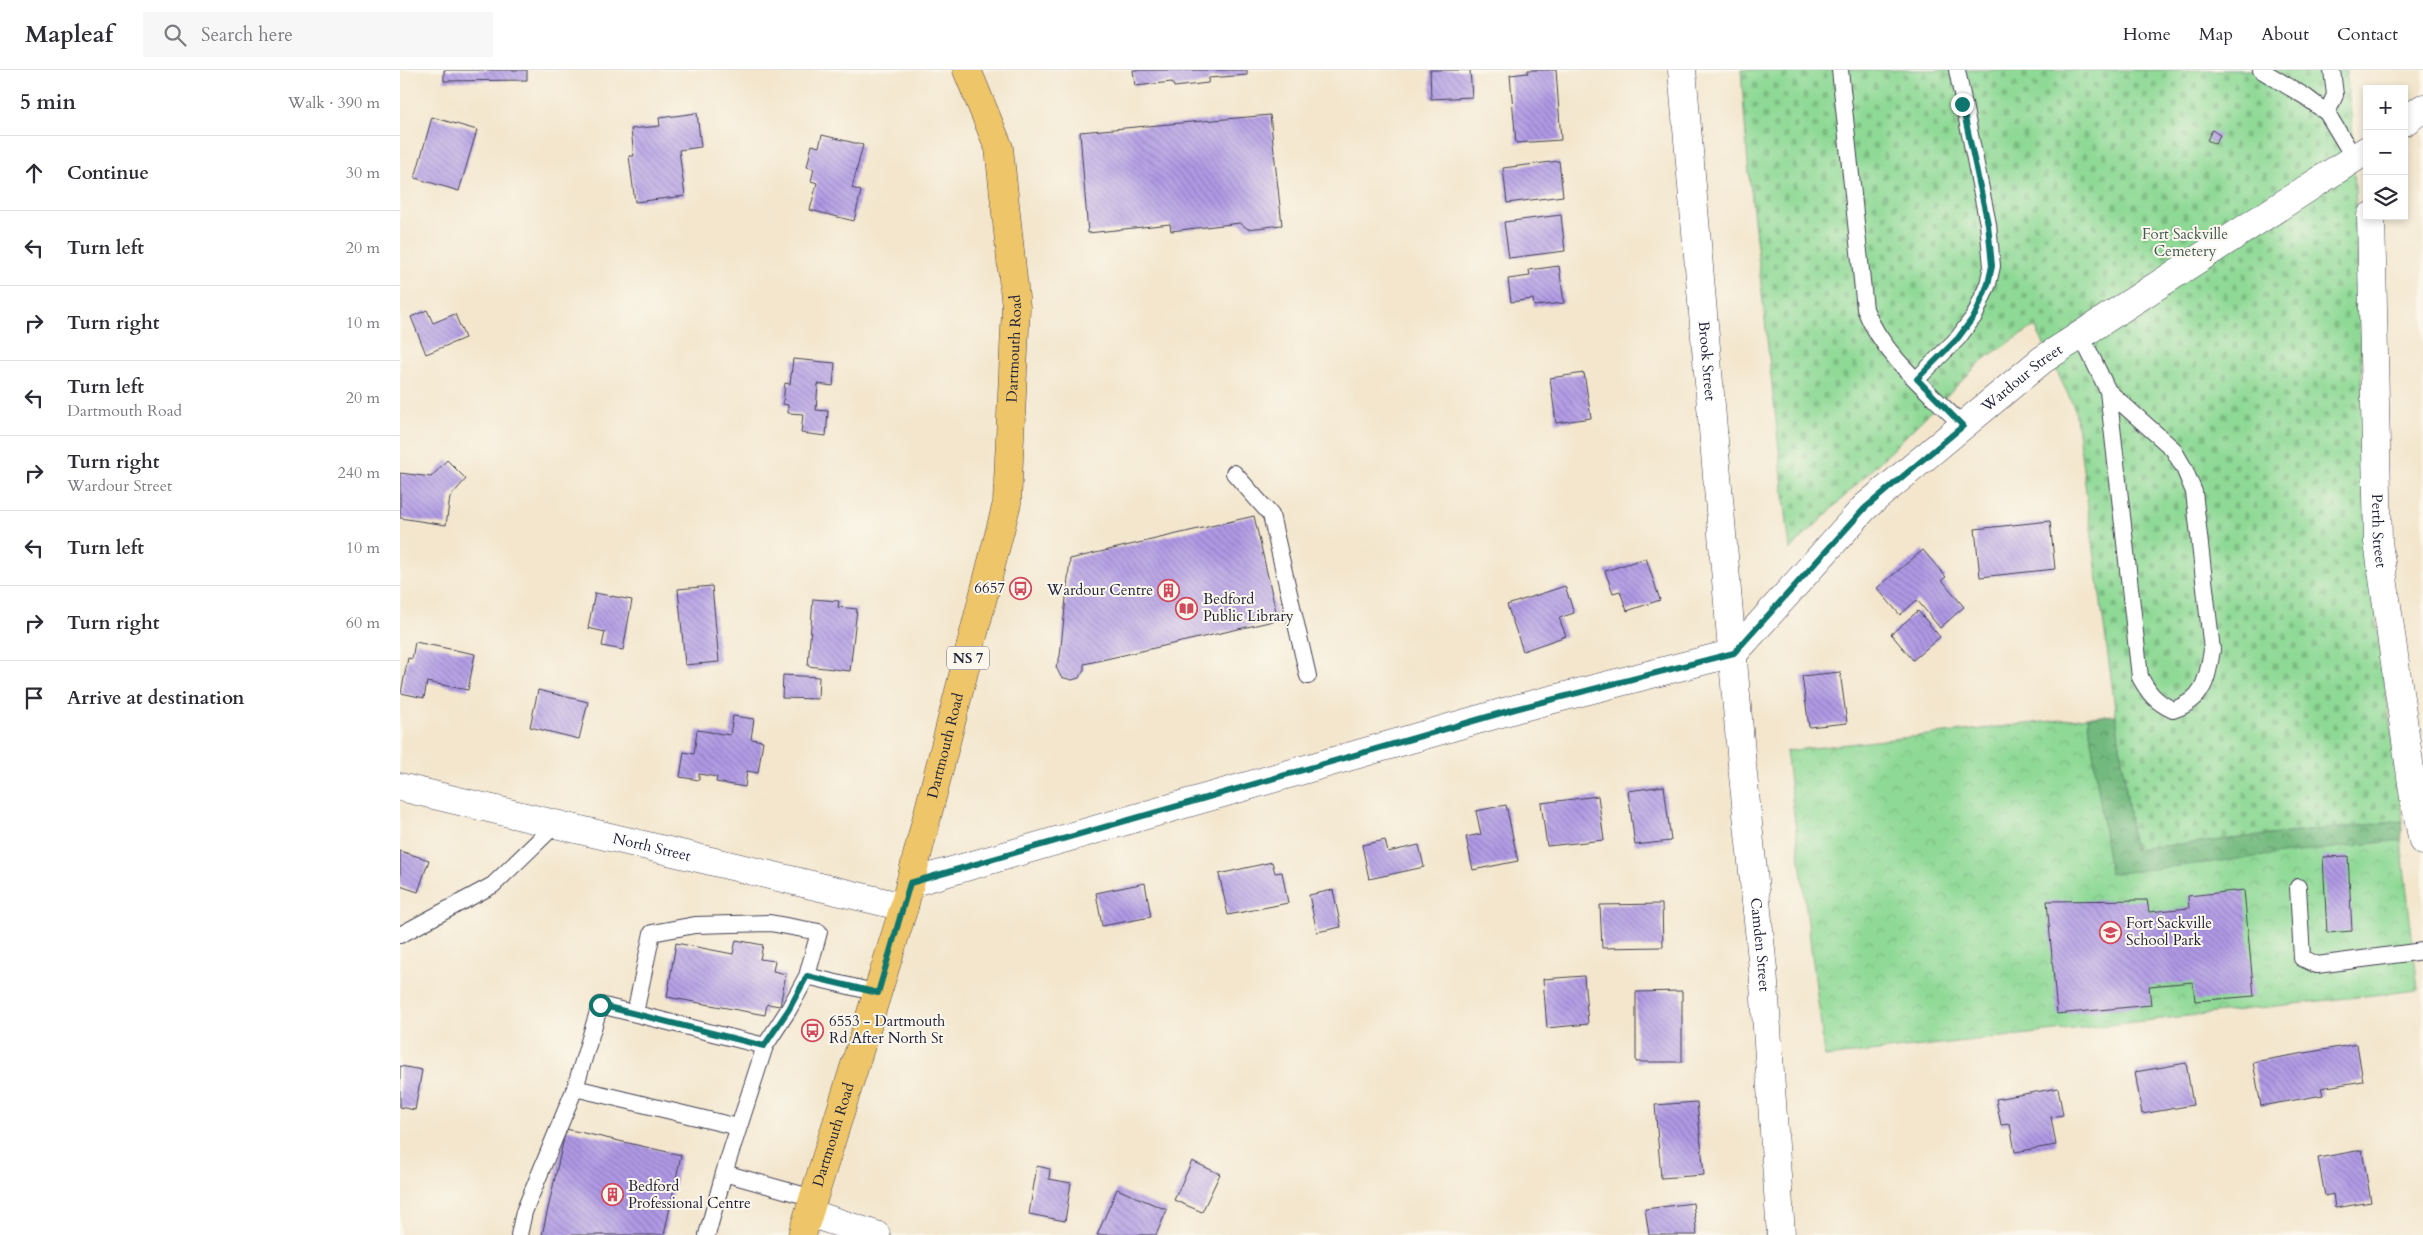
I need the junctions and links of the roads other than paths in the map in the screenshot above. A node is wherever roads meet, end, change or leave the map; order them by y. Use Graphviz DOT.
graph roads {
  1 [pos="967,70"];
  2 [pos="1682,70"];
  3 [pos="1840,70"];
  4 [pos="1957,70"];
  5 [pos="2261,70"];
  6 [pos="2332,70"];
  7 [pos="2423,108"];
  8 [pos="2327,113"];
  9 [pos="2408,119"];
  10 [pos="2360,154"];
  11 [pos="2371,220"];
  12 [pos="2081,335"];
  13 [pos="1917,379"];
  14 [pos="2108,392"];
  15 [pos="1963,426"];
  16 [pos="1234,473"];
  17 [pos="1734,653"];
  18 [pos="1308,676"];
  19 [pos="400,787"];
  20 [pos="556,824"];
  21 [pos="2423,841"];
  22 [pos="2298,887"];
  23 [pos="907,895"];
  24 [pos="400,936"];
  25 [pos="2423,951"];
  26 [pos="807,976"];
  27 [pos="878,993"];
  28 [pos="635,1013"];
  29 [pos="764,1046"];
  30 [pos="576,1088"];
  31 [pos="738,1127"];
  32 [pos="724,1173"];
  33 [pos="808,1215"];
  34 [pos="519,1235"];
  35 [pos="707,1235"];
  36 [pos="876,1235"];
  37 [pos="1781,1235"];
  1 -- 23 [label="main road, Dartmouth Road / NS 7"];
  2 -- 17 [label="street, Brook Street"];
  3 -- 13 [label="lane"];
  4 -- 13 [label="lane"];
  5 -- 8 [label="lane"];
  6 -- 8 [label="lane"];
  7 -- 9 [label="street"];
  8 -- 10 [label="lane"];
  10 -- 12 [label="street, Wardour Street"];
  11 -- 21 [label="street, Perth Street"];
  12 -- 14 [label="lane"];
  12 -- 15 [label="street, Wardour Street"];
  13 -- 15 [label="lane"];
  14 -- 14 [label="lane"];
  15 -- 17 [label="street, Wardour Street"];
  16 -- 18 [label="lane"];
  17 -- 23 [label="street"];
  17 -- 37 [label="street, Camden Street"];
  19 -- 20 [label="street, North Street"];
  20 -- 23 [label="street, North Street"];
  20 -- 24 [label="lane"];
  22 -- 25 [label="lane"];
  23 -- 27 [label="main road, Dartmouth Road / NS 7"];
  26 -- 27 [label="lane"];
  26 -- 28 [label="lane"];
  26 -- 29 [label="lane"];
  27 -- 33 [label="main road, Dartmouth Road / NS 7"];
  28 -- 29 [label="lane"];
  28 -- 30 [label="lane"];
  29 -- 31 [label="lane"];
  30 -- 31 [label="lane"];
  30 -- 34 [label="lane"];
  31 -- 32 [label="lane"];
  32 -- 33 [label="lane"];
  32 -- 35 [label="lane"];
  33 -- 36 [label="street"];
}
